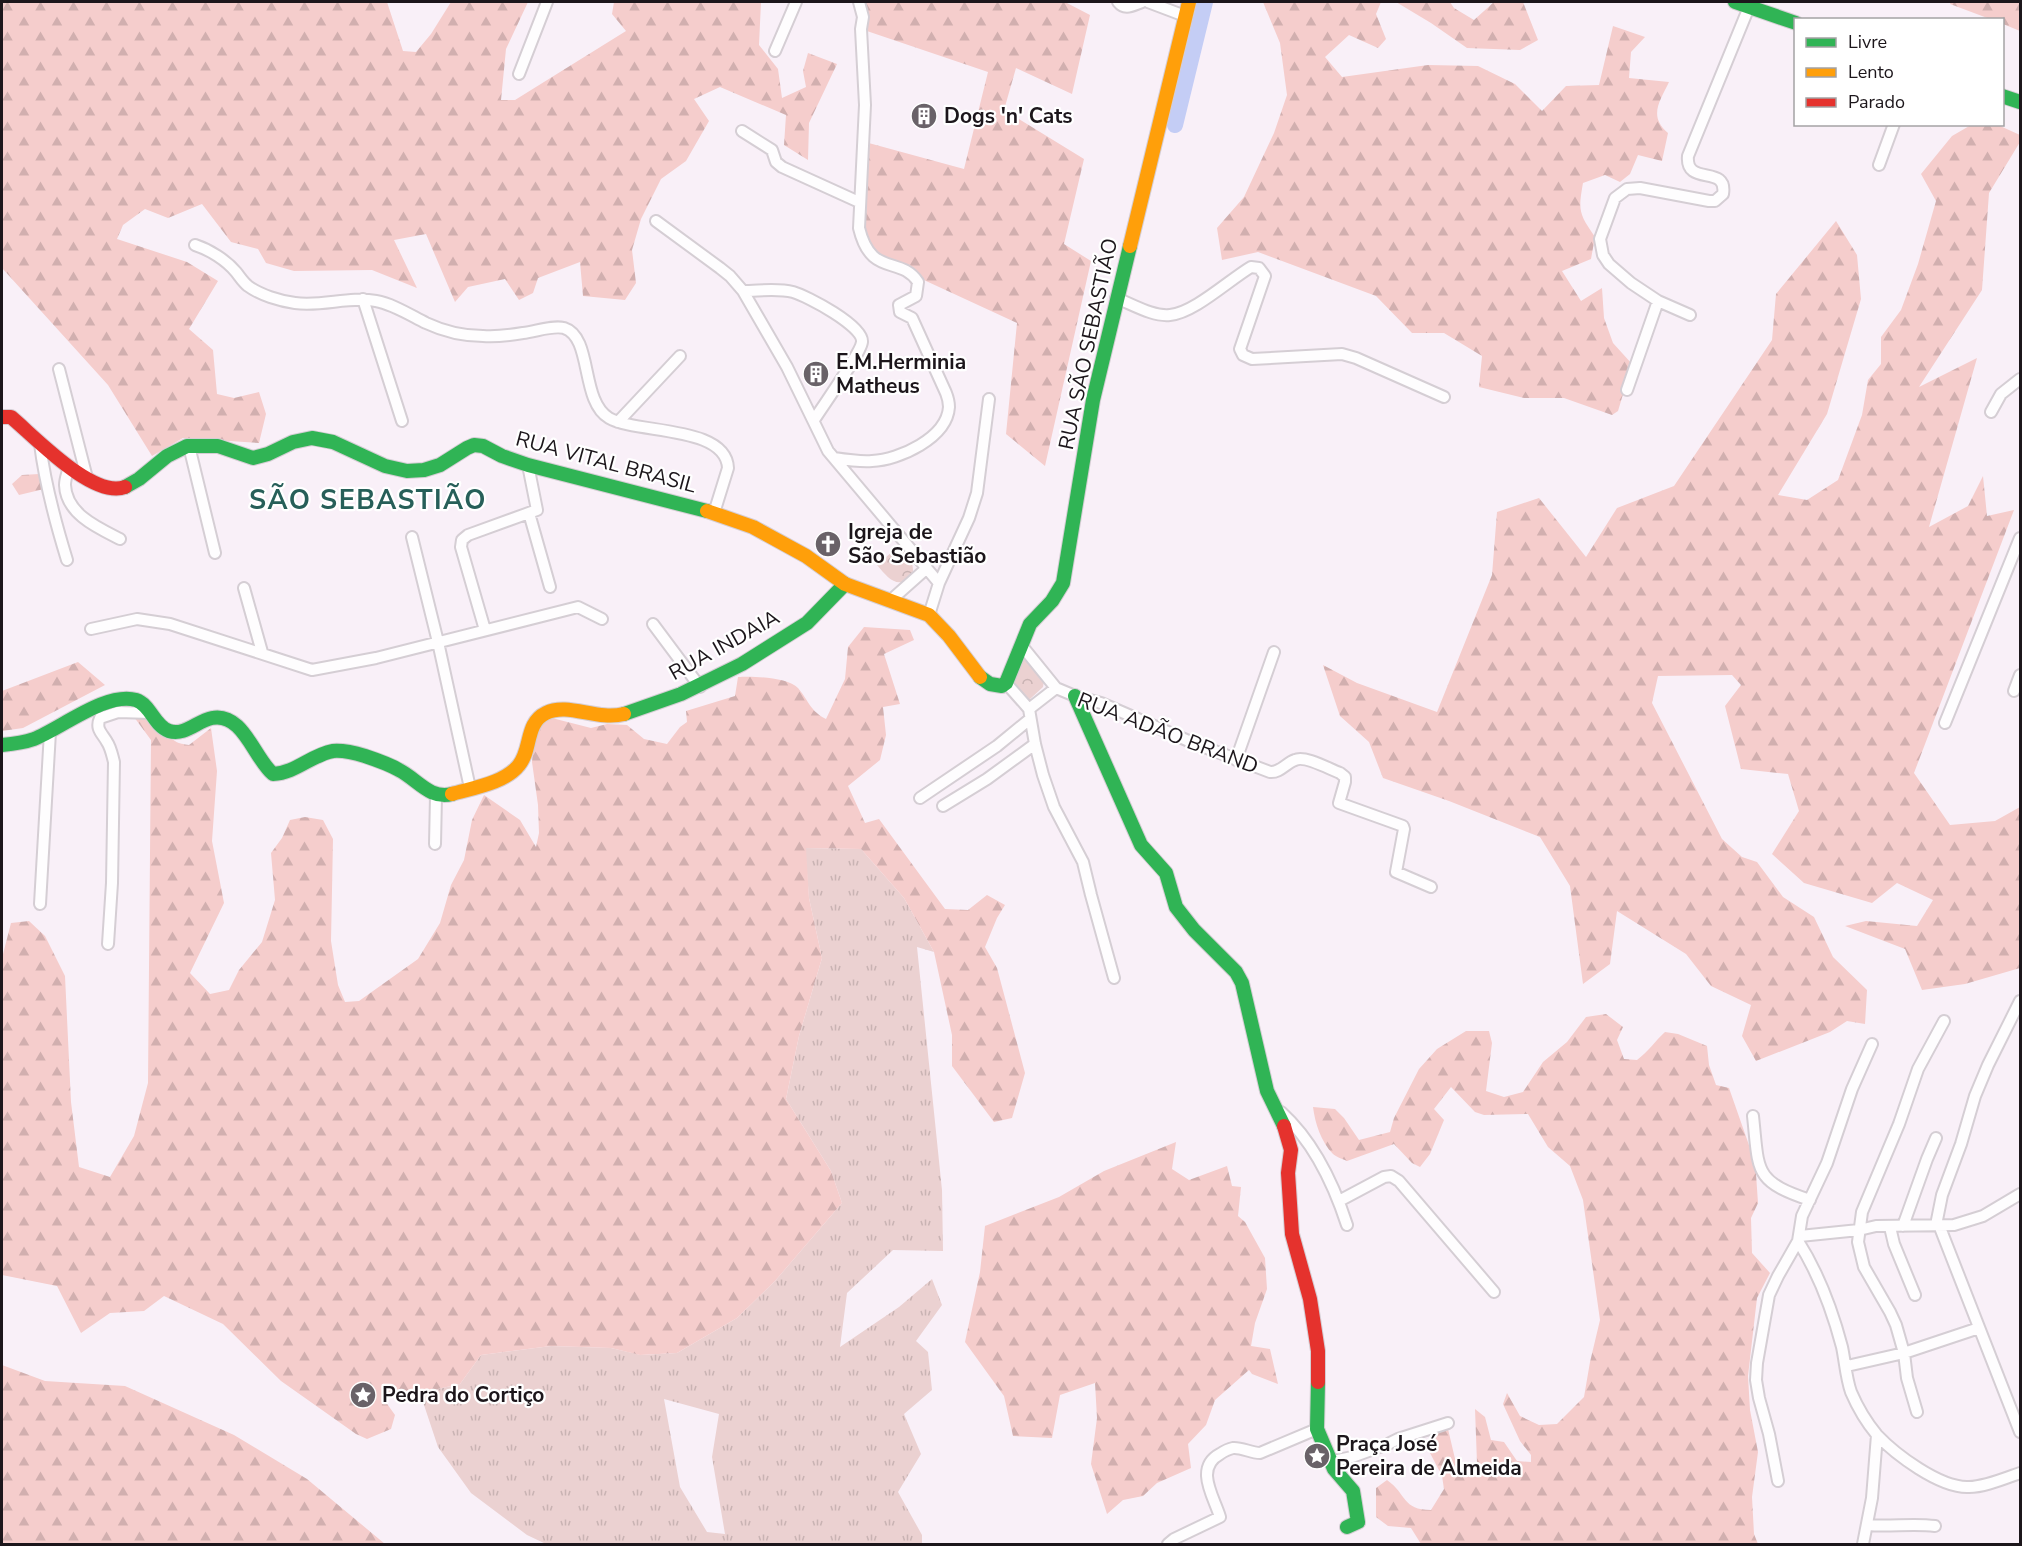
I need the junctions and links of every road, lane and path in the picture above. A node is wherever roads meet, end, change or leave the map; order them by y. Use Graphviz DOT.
graph roads {
  1 [pos="547,2"];
  2 [pos="796,2"];
  3 [pos="859,2"];
  4 [pos="1118,2"];
  5 [pos="1142,2"];
  6 [pos="1148,2"];
  7 [pos="1189,2"];
  8 [pos="1735,2"];
  9 [pos="1758,6"];
  10 [pos="1185,16"];
  11 [pos="1794,22"];
  12 [pos="775,51"];
  13 [pos="519,74"];
  14 [pos="2004,97"];
  15 [pos="2020,102"];
  16 [pos="1893,126"];
  17 [pos="742,131"];
  18 [pos="1879,165"];
  19 [pos="860,202"];
  20 [pos="656,221"];
  21 [pos="195,245"];
  22 [pos="743,291"];
  23 [pos="1116,298"];
  24 [pos="363,299"];
  25 [pos="1658,301"];
  26 [pos="1690,315"];
  27 [pos="680,356"];
  28 [pos="59,369"];
  29 [pos="2020,379"];
  30 [pos="1627,390"];
  31 [pos="1444,397"];
  32 [pos="990,399"];
  33 [pos="1991,412"];
  34 [pos="2,417"];
  35 [pos="814,420"];
  36 [pos="402,421"];
  37 [pos="618,422"];
  38 [pos="40,444"];
  39 [pos="189,446"];
  40 [pos="834,458"];
  41 [pos="528,465"];
  42 [pos="69,466"];
  43 [pos="87,477"];
  44 [pos="533,512"];
  45 [pos="714,513"];
  46 [pos="412,537"];
  47 [pos="2020,538"];
  48 [pos="120,539"];
  49 [pos="215,553"];
  50 [pos="67,560"];
  51 [pos="927,568"];
  52 [pos="939,583"];
  53 [pos="845,584"];
  54 [pos="550,587"];
  55 [pos="244,588"];
  56 [pos="891,600"];
  57 [pos="929,615"];
  58 [pos="602,619"];
  59 [pos="653,624"];
  60 [pos="91,629"];
  61 [pos="485,630"];
  62 [pos="438,642"];
  63 [pos="1022,646"];
  64 [pos="262,652"];
  65 [pos="1274,652"];
  66 [pos="2020,675"];
  67 [pos="1006,683"];
  68 [pos="700,687"];
  69 [pos="1056,688"];
  70 [pos="2014,691"];
  71 [pos="1075,696"];
  72 [pos="151,713"];
  73 [pos="1030,714"];
  74 [pos="1946,723"];
  75 [pos="50,732"];
  76 [pos="1035,744"];
  77 [pos="2,745"];
  78 [pos="1236,760"];
  79 [pos="470,788"];
  80 [pos="436,796"];
  81 [pos="920,798"];
  82 [pos="943,806"];
  83 [pos="435,844"];
  84 [pos="1431,887"];
  85 [pos="40,904"];
  86 [pos="108,944"];
  87 [pos="1114,978"];
  88 [pos="2020,1000"];
  89 [pos="1944,1021"];
  90 [pos="1872,1044"];
  91 [pos="1275,1106"];
  92 [pos="1753,1116"];
  93 [pos="1936,1138"];
  94 [pos="2020,1194"];
  95 [pos="1810,1200"];
  96 [pos="1340,1201"];
  97 [pos="1347,1225"];
  98 [pos="1938,1225"];
  99 [pos="1904,1226"];
  100 [pos="1890,1227"];
  101 [pos="1859,1230"];
  102 [pos="1799,1238"];
  103 [pos="1494,1292"];
  104 [pos="1915,1294"];
  105 [pos="1979,1328"];
  106 [pos="1904,1353"];
  107 [pos="1847,1366"];
  108 [pos="1917,1412"];
  109 [pos="1448,1423"];
  110 [pos="1317,1429"];
  111 [pos="2020,1432"];
  112 [pos="1877,1435"];
  113 [pos="1329,1462"];
  114 [pos="2020,1473"];
  115 [pos="1778,1481"];
  116 [pos="1868,1525"];
  117 [pos="1935,1526"];
  118 [pos="1347,1527"];
  119 [pos="1168,1545"];
  120 [pos="1863,1545"];
  1 -- 13 [label="street"];
  2 -- 12 [label="street"];
  3 -- 19 [label="street"];
  4 -- 5 [label="street"];
  6 -- 10 [label="street"];
  7 -- 10 [label="street, RUA SÃO SEBASTIÃO"];
  8 -- 9 [label="street"];
  9 -- 11 [label="street"];
  9 -- 25 [label="street"];
  10 -- 23 [label="street, RUA SÃO SEBASTIÃO"];
  14 -- 15 [label="street"];
  16 -- 18 [label="street"];
  17 -- 19 [label="street"];
  19 -- 40 [label="street"];
  20 -- 22 [label="street"];
  21 -- 24 [label="street"];
  22 -- 35 [label="street"];
  22 -- 35 [label="street"];
  23 -- 31 [label="street"];
  23 -- 63 [label="street, RUA SÃO SEBASTIÃO"];
  24 -- 36 [label="street"];
  24 -- 37 [label="street"];
  25 -- 26 [label="street"];
  25 -- 30 [label="street"];
  27 -- 37 [label="street"];
  28 -- 43 [label="street"];
  29 -- 33 [label="street"];
  32 -- 52 [label="street"];
  34 -- 38 [label="street, RUA VITAL BRASIL"];
  35 -- 40 [label="street"];
  37 -- 45 [label="street"];
  38 -- 42 [label="street, RUA VITAL BRASIL"];
  38 -- 50 [label="street"];
  39 -- 41 [label="street, RUA VITAL BRASIL"];
  39 -- 43 [label="street, RUA VITAL BRASIL"];
  39 -- 49 [label="street"];
  40 -- 51 [label="street"];
  41 -- 44 [label="street"];
  41 -- 45 [label="street, RUA VITAL BRASIL"];
  42 -- 43 [label="street, RUA VITAL BRASIL"];
  42 -- 48 [label="street"];
  44 -- 54 [label="street"];
  44 -- 61 [label="street"];
  45 -- 53 [label="street, RUA VITAL BRASIL"];
  46 -- 62 [label="street"];
  47 -- 74 [label="street"];
  51 -- 52 [label="street"];
  51 -- 56 [label="street"];
  52 -- 57 [label="street"];
  53 -- 56 [label="street, RUA VITAL BRASIL"];
  53 -- 68 [label="street, RUA INDAIA"];
  55 -- 64 [label="street"];
  56 -- 57 [label="street, RUA VITAL BRASIL"];
  57 -- 67 [label="street"];
  58 -- 61 [label="street"];
  59 -- 68 [label="street"];
  60 -- 64 [label="street"];
  61 -- 62 [label="street"];
  62 -- 64 [label="street"];
  62 -- 79 [label="street"];
  63 -- 67 [label="street, RUA SÃO SEBASTIÃO"];
  63 -- 69 [label="street"];
  65 -- 78 [label="street"];
  66 -- 70 [label="street"];
  67 -- 73 [label="street"];
  68 -- 79 [label="street, RUA INDAIA"];
  69 -- 71 [label="street, RUA ADÃO BRAND"];
  69 -- 73 [label="street"];
  71 -- 78 [label="street, RUA ADÃO BRAND"];
  71 -- 91 [label="street"];
  72 -- 75 [label="street"];
  72 -- 80 [label="street"];
  72 -- 86 [label="street"];
  73 -- 76 [label="street"];
  73 -- 81 [label="street"];
  75 -- 77 [label="street"];
  75 -- 85 [label="street"];
  76 -- 82 [label="street"];
  76 -- 87 [label="street"];
  78 -- 84 [label="street, RUA ADÃO BRAND"];
  79 -- 80 [label="street, RUA INDAIA"];
  80 -- 83 [label="street"];
  88 -- 98 [label="street"];
  89 -- 101 [label="street"];
  90 -- 95 [label="street"];
  91 -- 96 [label="street"];
  91 -- 110 [label="street"];
  92 -- 95 [label="street"];
  93 -- 99 [label="street"];
  94 -- 98 [label="street"];
  95 -- 102 [label="street"];
  96 -- 97 [label="street"];
  96 -- 103 [label="street"];
  98 -- 99 [label="street"];
  98 -- 105 [label="street"];
  99 -- 100 [label="street"];
  100 -- 101 [label="street"];
  100 -- 104 [label="street"];
  101 -- 102 [label="street"];
  101 -- 106 [label="street"];
  102 -- 107 [label="street"];
  102 -- 115 [label="street"];
  105 -- 106 [label="street"];
  105 -- 111 [label="street"];
  106 -- 107 [label="street"];
  106 -- 108 [label="street"];
  107 -- 112 [label="street"];
  109 -- 113 [label="street"];
  110 -- 113 [label="street"];
  110 -- 119 [label="street"];
  112 -- 114 [label="street"];
  112 -- 116 [label="street"];
  113 -- 118 [label="street"];
  116 -- 117 [label="street"];
  116 -- 120 [label="street"];
}
